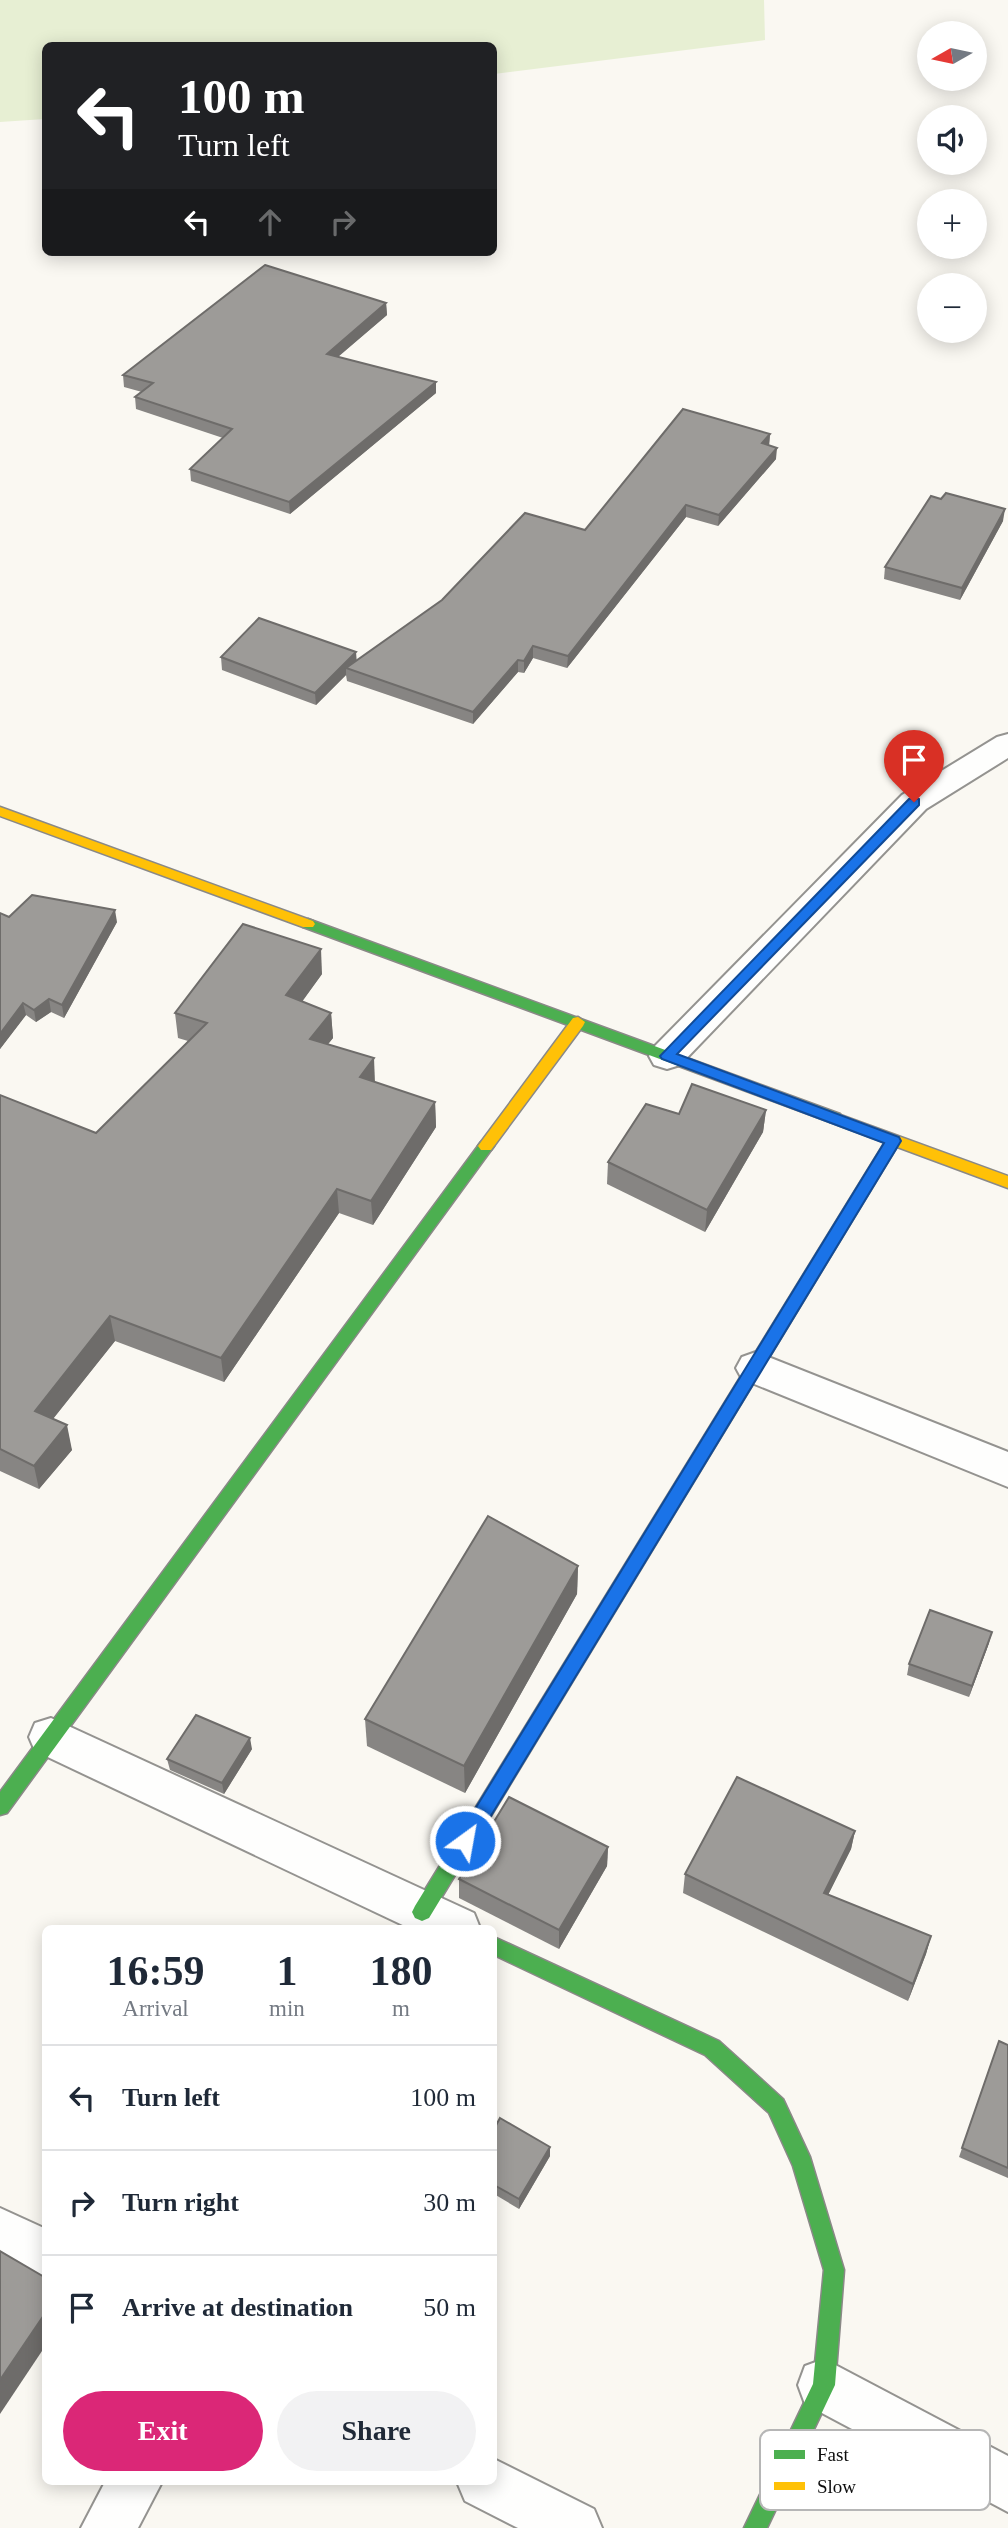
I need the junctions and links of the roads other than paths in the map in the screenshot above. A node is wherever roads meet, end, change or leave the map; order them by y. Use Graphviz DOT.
graph roads {
  1 [pos="1008,744"];
  2 [pos="0,811"];
  3 [pos="578,1023"];
  4 [pos="667,1056"];
  5 [pos="893,1141"];
  6 [pos="1008,1182"];
  7 [pos="756,1368"];
  8 [pos="1008,1470"];
  9 [pos="51,1737"];
  10 [pos="0,1807"];
  11 [pos="439,1920"];
  12 [pos="497,1947"];
  13 [pos="0,2232"];
  14 [pos="42,2254"];
  15 [pos="824,2385"];
  16 [pos="802,2430"];
  17 [pos="907,2430"];
  18 [pos="990,2475"];
  19 [pos="133,2485"];
  20 [pos="490,2485"];
  21 [pos="1008,2485"];
  22 [pos="764,2510"];
  23 [pos="108,2528"];
  24 [pos="575,2528"];
  25 [pos="755,2528"];
  1 -- 4 [label="street"];
  2 -- 3 [label="street"];
  3 -- 4 [label="street"];
  3 -- 9 [label="street"];
  4 -- 5 [label="street"];
  5 -- 6 [label="street"];
  5 -- 7 [label="street"];
  7 -- 8 [label="street"];
  7 -- 11 [label="street"];
  9 -- 10 [label="street"];
  9 -- 11 [label="street"];
  12 -- 15 [label="street"];
  13 -- 14 [label="street"];
  15 -- 16 [label="street"];
  15 -- 17 [label="street"];
  18 -- 21 [label="street"];
  19 -- 23 [label="street"];
  20 -- 24 [label="street"];
  22 -- 25 [label="street"];
}
